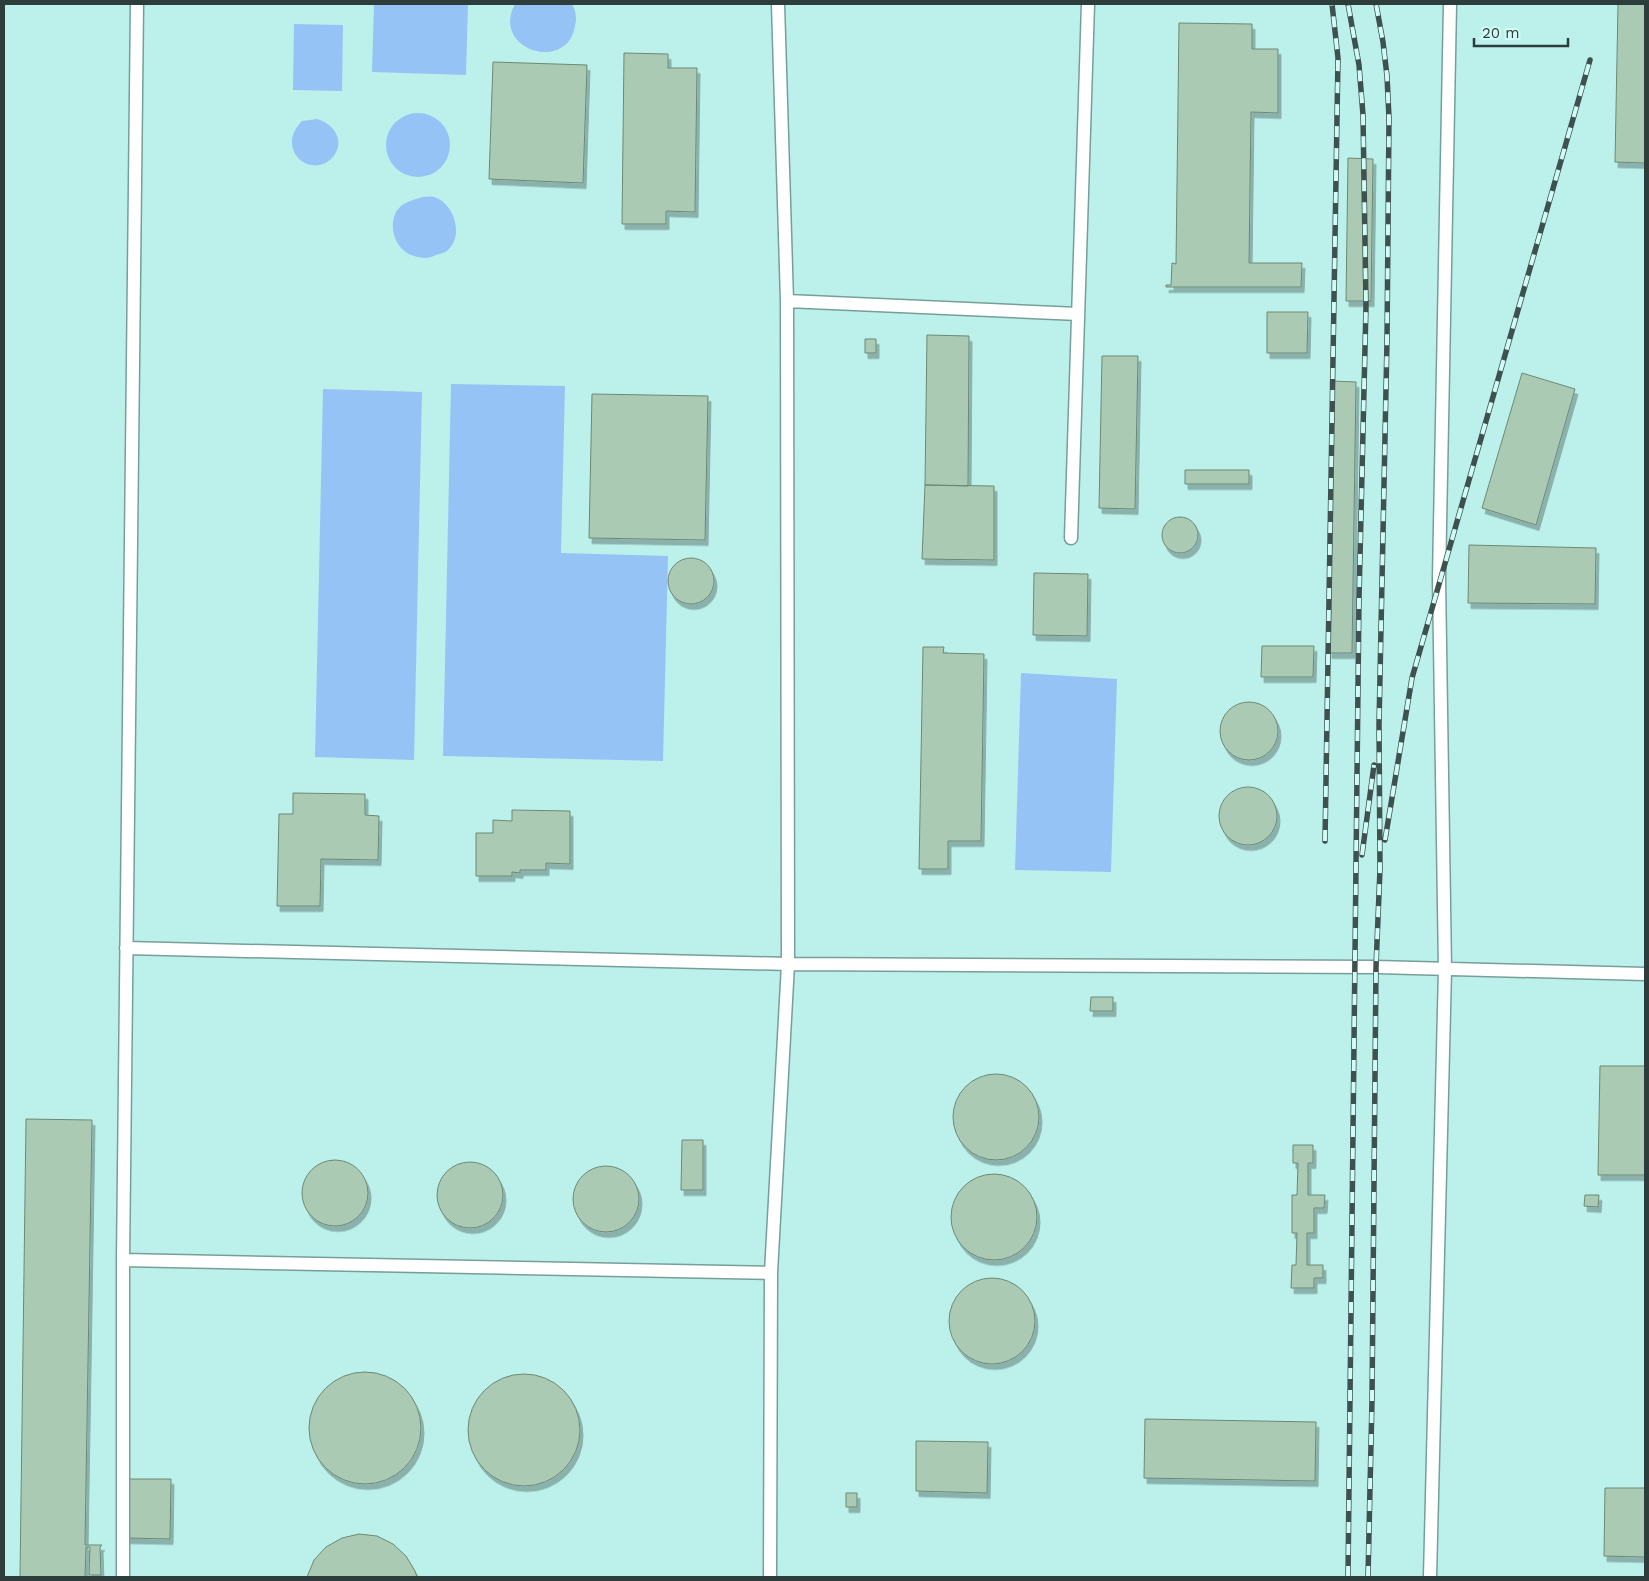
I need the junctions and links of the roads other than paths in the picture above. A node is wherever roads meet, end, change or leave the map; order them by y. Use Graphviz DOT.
graph roads {
  1 [pos="137,4"];
  2 [pos="778,4"];
  3 [pos="1088,4"];
  4 [pos="1450,4"];
  5 [pos="787,301"];
  6 [pos="1078,314"];
  7 [pos="1071,538"];
  8 [pos="126,948"];
  9 [pos="788,964"];
  10 [pos="1444,970"];
  11 [pos="1645,974"];
  12 [pos="123,1260"];
  13 [pos="771,1273"];
  14 [pos="123,1577"];
  15 [pos="770,1577"];
  16 [pos="1430,1577"];
  1 -- 8 [label="lane"];
  2 -- 5 [label="lane"];
  3 -- 6 [label="lane"];
  4 -- 10 [label="lane"];
  5 -- 6 [label="lane"];
  5 -- 9 [label="lane"];
  6 -- 7 [label="lane"];
  8 -- 9 [label="lane"];
  8 -- 12 [label="lane"];
  9 -- 10 [label="lane"];
  9 -- 13 [label="lane"];
  10 -- 11 [label="lane"];
  10 -- 16 [label="lane"];
  12 -- 13 [label="lane"];
  12 -- 14 [label="lane"];
  13 -- 15 [label="lane"];
}
